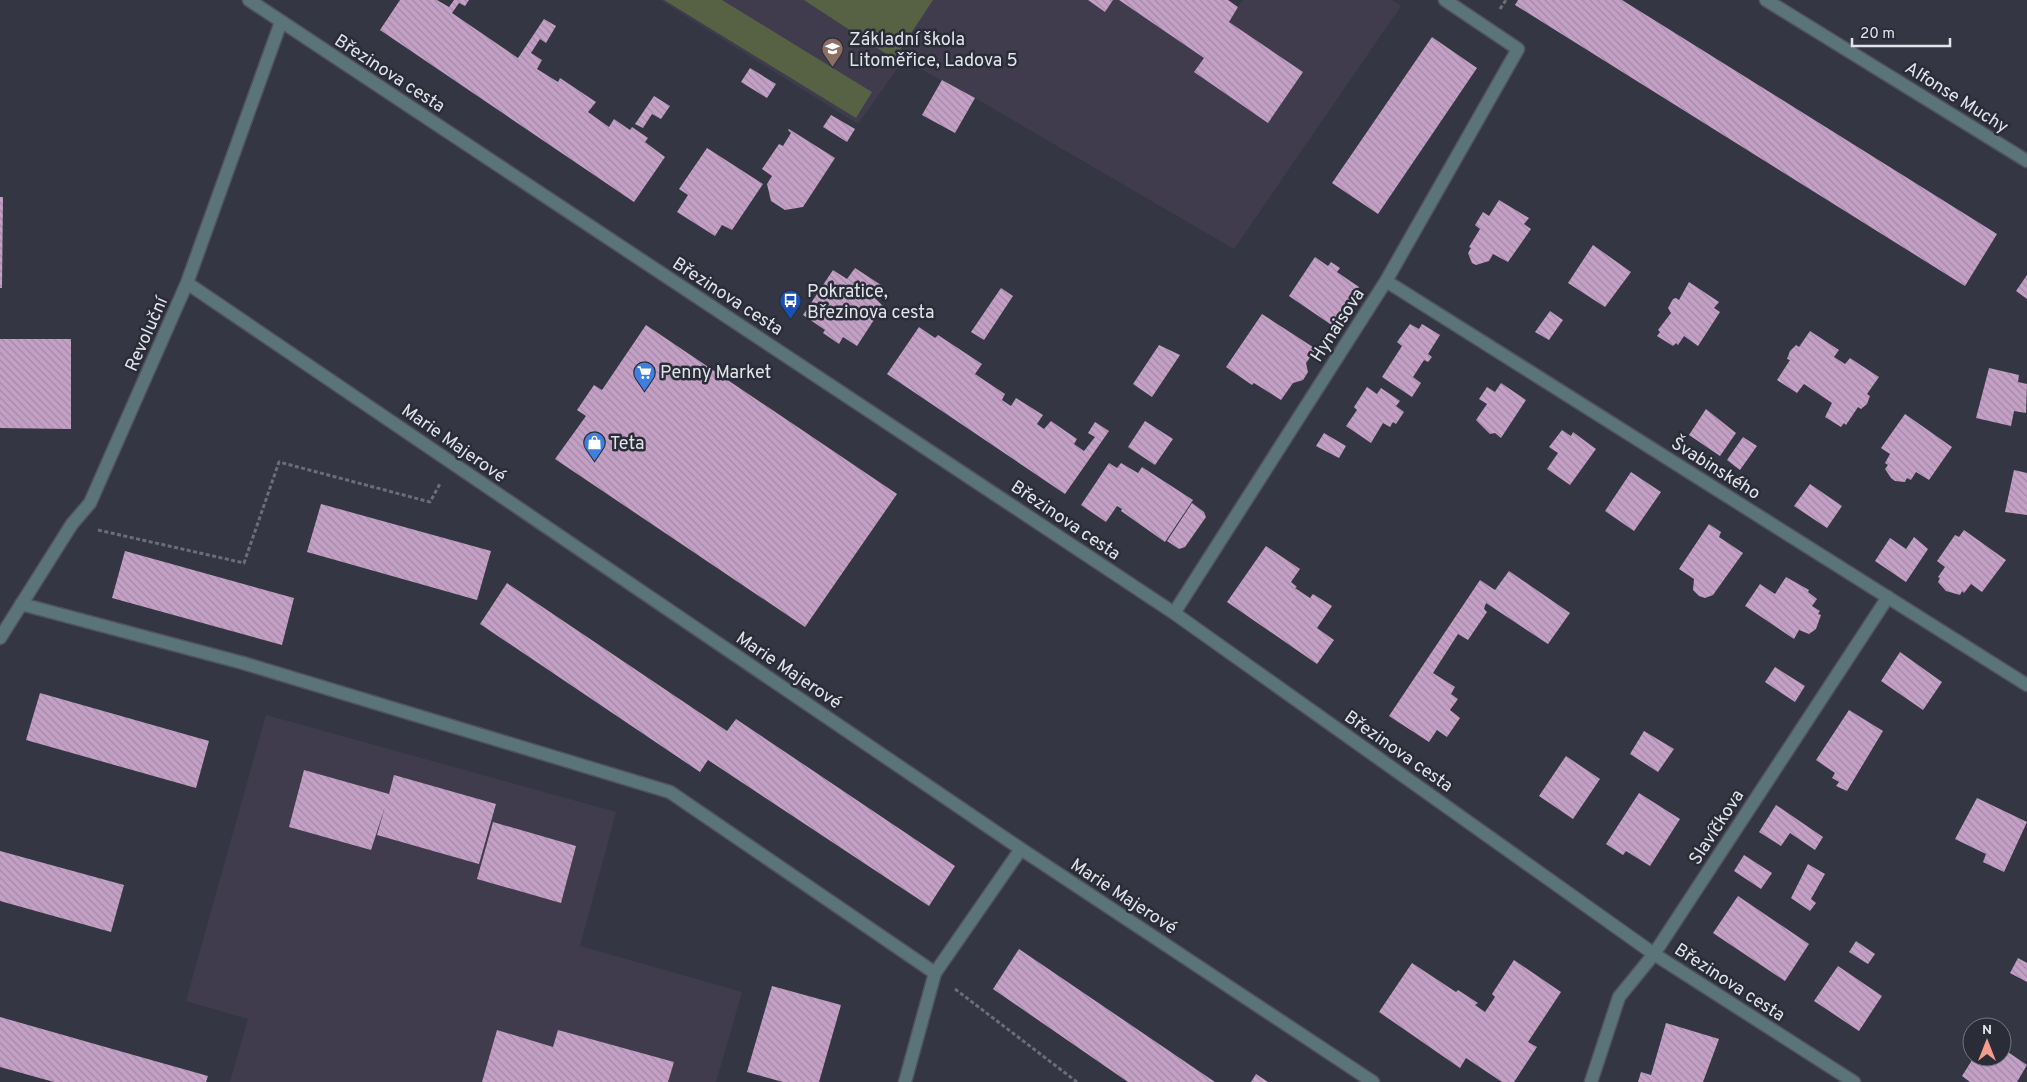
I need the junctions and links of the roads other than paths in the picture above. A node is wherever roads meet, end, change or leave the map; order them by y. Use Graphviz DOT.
graph roads {
  1 [pos="250,0"];
  2 [pos="1445,0"];
  3 [pos="1766,0"];
  4 [pos="281,22"];
  5 [pos="2027,161"];
  6 [pos="1386,281"];
  7 [pos="188,283"];
  8 [pos="1888,597"];
  9 [pos="21,604"];
  10 [pos="1174,613"];
  11 [pos="0,638"];
  12 [pos="2027,686"];
  13 [pos="1021,849"];
  14 [pos="1654,954"];
  15 [pos="935,973"];
  16 [pos="905,1082"];
  17 [pos="1373,1082"];
  18 [pos="1591,1082"];
  19 [pos="1854,1082"];
  1 -- 4 [label="street, Březinova cesta"];
  2 -- 6 [label="street, Hynaisova"];
  3 -- 5 [label="street, Alfonse Muchy"];
  4 -- 7 [label="street, Revoluční"];
  4 -- 10 [label="street, Březinova cesta"];
  6 -- 8 [label="street, Švabinského"];
  6 -- 10 [label="street, Hynaisova"];
  7 -- 9 [label="street, Revoluční"];
  7 -- 13 [label="street, Marie Majerové"];
  8 -- 12 [label="street, Švabinského"];
  8 -- 14 [label="street, Slavíčkova"];
  9 -- 11 [label="street, Revoluční"];
  9 -- 15 [label="street"];
  10 -- 14 [label="street, Březinova cesta"];
  13 -- 15 [label="street"];
  13 -- 17 [label="street, Marie Majerové"];
  14 -- 18 [label="street, Slavíčkova"];
  14 -- 19 [label="street, Březinova cesta"];
  15 -- 16 [label="street"];
}
